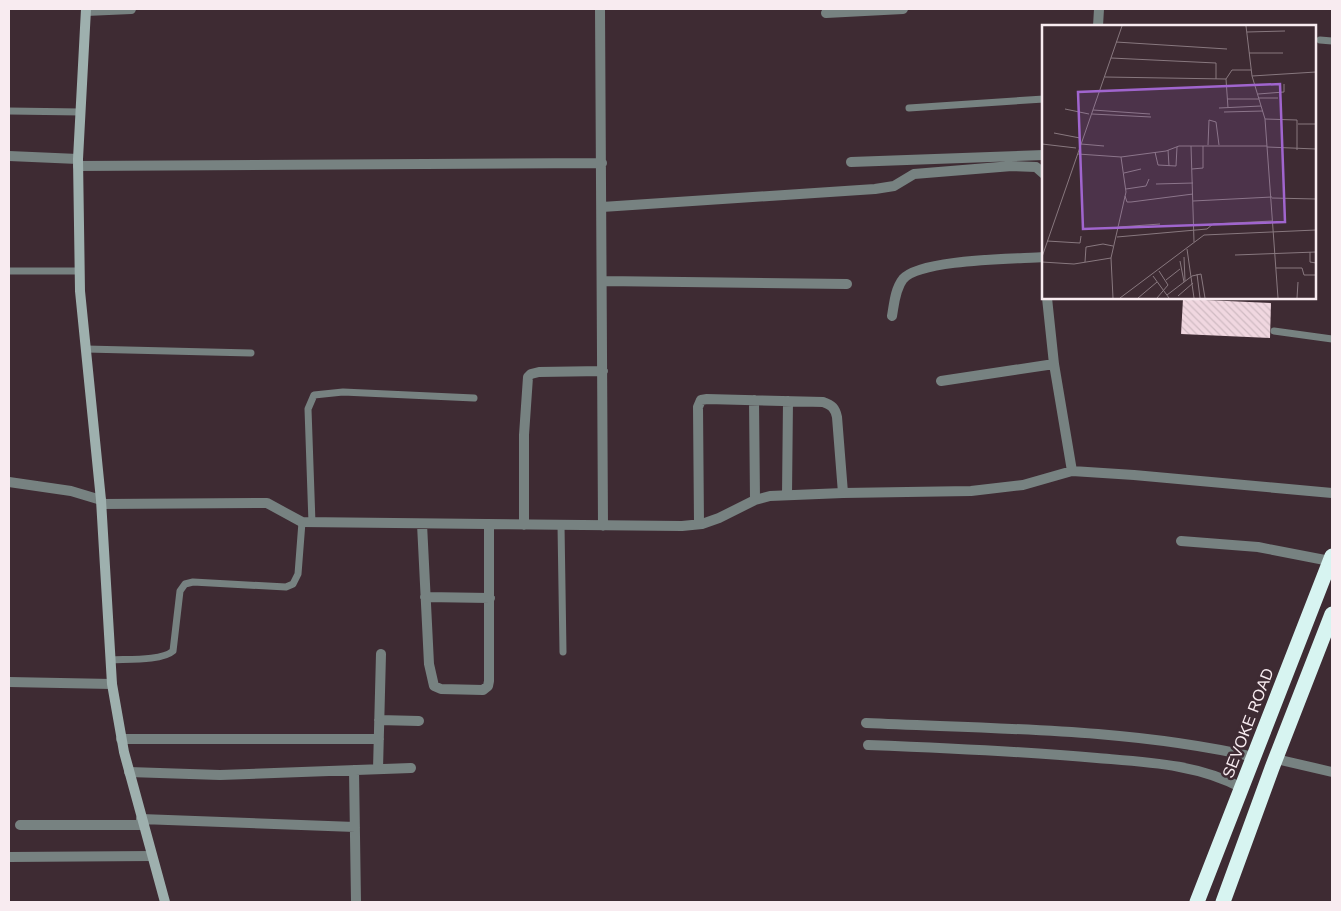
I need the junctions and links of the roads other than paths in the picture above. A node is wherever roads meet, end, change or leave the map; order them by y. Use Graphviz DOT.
graph roads {
  1 [pos="131,9"];
  2 [pos="600,9"];
  3 [pos="903,9"];
  4 [pos="1099,9"];
  5 [pos="86,10"];
  6 [pos="826,13"];
  7 [pos="1098,25"];
  8 [pos="1320,40"];
  9 [pos="1332,40"];
  10 [pos="1042,100"];
  11 [pos="909,108"];
  12 [pos="9,110"];
  13 [pos="81,112"];
  14 [pos="1042,155"];
  15 [pos="9,156"];
  16 [pos="602,162"];
  17 [pos="851,162"];
  18 [pos="78,163"];
  19 [pos="1042,172"];
  20 [pos="602,207"];
  21 [pos="1042,257"];
  22 [pos="9,271"];
  23 [pos="79,271"];
  24 [pos="603,281"];
  25 [pos="847,284"];
  26 [pos="1047,299"];
  27 [pos="892,316"];
  28 [pos="1274,331"];
  29 [pos="1332,339"];
  30 [pos="86,349"];
  31 [pos="251,353"];
  32 [pos="1054,364"];
  33 [pos="603,371"];
  34 [pos="942,381"];
  35 [pos="474,398"];
  36 [pos="754,400"];
  37 [pos="788,401"];
  38 [pos="1072,471"];
  39 [pos="9,482"];
  40 [pos="843,493"];
  41 [pos="1332,494"];
  42 [pos="787,495"];
  43 [pos="755,500"];
  44 [pos="101,502"];
  45 [pos="307,522"];
  46 [pos="422,524"];
  47 [pos="489,524"];
  48 [pos="699,524"];
  49 [pos="524,525"];
  50 [pos="561,525"];
  51 [pos="603,526"];
  52 [pos="1181,542"];
  53 [pos="1331,559"];
  54 [pos="425,597"];
  55 [pos="490,598"];
  56 [pos="1332,614"];
  57 [pos="563,652"];
  58 [pos="381,654"];
  59 [pos="111,660"];
  60 [pos="9,682"];
  61 [pos="112,684"];
  62 [pos="379,720"];
  63 [pos="419,721"];
  64 [pos="866,723"];
  65 [pos="121,739"];
  66 [pos="378,739"];
  67 [pos="868,745"];
  68 [pos="1254,757"];
  69 [pos="1276,759"];
  70 [pos="411,768"];
  71 [pos="378,769"];
  72 [pos="354,770"];
  73 [pos="129,772"];
  74 [pos="1332,772"];
  75 [pos="1242,788"];
  76 [pos="142,822"];
  77 [pos="20,825"];
  78 [pos="355,827"];
  79 [pos="152,856"];
  80 [pos="9,857"];
  81 [pos="165,902"];
  82 [pos="356,902"];
  83 [pos="1197,902"];
  84 [pos="1223,902"];
  1 -- 5 [label="street"];
  2 -- 16 [label="street"];
  3 -- 6 [label="street"];
  4 -- 7 [label="street"];
  5 -- 13 [label="street"];
  8 -- 9 [label="lane"];
  10 -- 11 [label="lane"];
  12 -- 13 [label="lane"];
  13 -- 18 [label="street"];
  14 -- 17 [label="street"];
  15 -- 18 [label="street"];
  16 -- 18 [label="street"];
  16 -- 20 [label="street"];
  18 -- 23 [label="street"];
  19 -- 20 [label="street"];
  20 -- 24 [label="street"];
  21 -- 27 [label="street"];
  22 -- 23 [label="lane"];
  23 -- 30 [label="street"];
  24 -- 25 [label="street"];
  24 -- 33 [label="street"];
  26 -- 32 [label="street"];
  28 -- 29 [label="lane"];
  30 -- 31 [label="lane"];
  30 -- 44 [label="street"];
  32 -- 34 [label="street"];
  32 -- 38 [label="street"];
  33 -- 49 [label="street"];
  33 -- 51 [label="street"];
  35 -- 45 [label="lane"];
  36 -- 37 [label="street"];
  36 -- 43 [label="street"];
  36 -- 48 [label="street"];
  37 -- 40 [label="street"];
  37 -- 42 [label="street"];
  38 -- 40 [label="street"];
  38 -- 41 [label="street"];
  39 -- 44 [label="street"];
  40 -- 42 [label="street"];
  42 -- 43 [label="street"];
  43 -- 48 [label="street"];
  44 -- 45 [label="street"];
  44 -- 59 [label="street"];
  45 -- 46 [label="street"];
  45 -- 59 [label="lane"];
  46 -- 47 [label="street"];
  46 -- 54 [label="street"];
  47 -- 49 [label="street"];
  47 -- 55 [label="street"];
  48 -- 51 [label="street"];
  49 -- 50 [label="street"];
  50 -- 51 [label="street"];
  50 -- 57 [label="lane"];
  52 -- 53 [label="street"];
  53 -- 68 [label="highway, SEVOKE ROAD"];
  54 -- 55 [label="street"];
  54 -- 55 [label="street"];
  56 -- 69 [label="highway"];
  58 -- 62 [label="street"];
  59 -- 61 [label="street"];
  60 -- 61 [label="street"];
  61 -- 65 [label="street"];
  62 -- 63 [label="street"];
  62 -- 66 [label="street"];
  64 -- 68 [label="street"];
  65 -- 66 [label="street"];
  65 -- 73 [label="street"];
  66 -- 71 [label="street"];
  67 -- 75 [label="street"];
  68 -- 75 [label="highway, SEVOKE ROAD"];
  69 -- 74 [label="street"];
  69 -- 84 [label="highway"];
  70 -- 71 [label="street"];
  71 -- 72 [label="street"];
  72 -- 73 [label="street"];
  72 -- 78 [label="street"];
  73 -- 76 [label="street"];
  75 -- 83 [label="highway, SEVOKE ROAD"];
  76 -- 77 [label="street"];
  76 -- 78 [label="street"];
  76 -- 79 [label="street"];
  78 -- 82 [label="street"];
  79 -- 80 [label="street"];
  79 -- 81 [label="street"];
}
